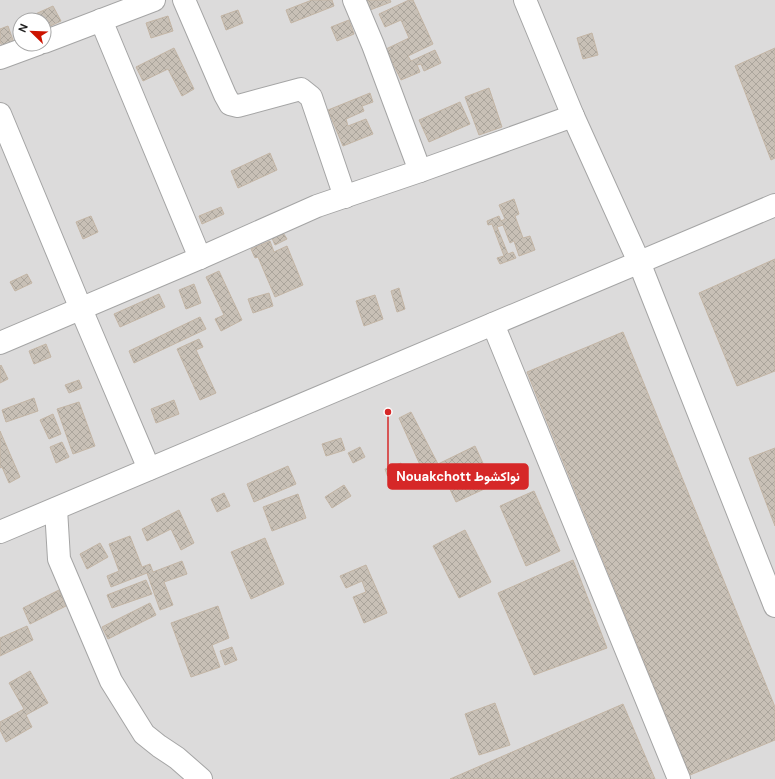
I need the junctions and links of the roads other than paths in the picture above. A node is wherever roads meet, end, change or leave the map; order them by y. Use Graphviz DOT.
graph roads {
  1 [pos="154,0"];
  2 [pos="184,0"];
  3 [pos="354,0"];
  4 [pos="525,0"];
  5 [pos="101,20"];
  6 [pos="52,39"];
  7 [pos="16,52"];
  8 [pos="0,58"];
  9 [pos="0,114"];
  10 [pos="573,116"];
  11 [pos="420,171"];
  12 [pos="346,197"];
  13 [pos="775,205"];
  14 [pos="200,258"];
  15 [pos="639,262"];
  16 [pos="81,309"];
  17 [pos="493,324"];
  18 [pos="0,343"];
  19 [pos="149,469"];
  20 [pos="56,508"];
  21 [pos="0,532"];
  22 [pos="775,606"];
  23 [pos="202,779"];
  24 [pos="678,779"];
  1 -- 5 [label="street"];
  2 -- 12 [label="street"];
  3 -- 11 [label="street"];
  4 -- 10 [label="street"];
  5 -- 6 [label="street"];
  5 -- 14 [label="street"];
  7 -- 8 [label="street"];
  9 -- 16 [label="street"];
  10 -- 11 [label="street"];
  10 -- 15 [label="street"];
  11 -- 12 [label="street"];
  12 -- 14 [label="street"];
  13 -- 15 [label="street"];
  14 -- 16 [label="street"];
  15 -- 17 [label="street"];
  15 -- 22 [label="street"];
  16 -- 18 [label="street"];
  16 -- 19 [label="street"];
  17 -- 19 [label="street"];
  17 -- 24 [label="street"];
  19 -- 20 [label="street"];
  20 -- 21 [label="street"];
  20 -- 23 [label="street"];
}
